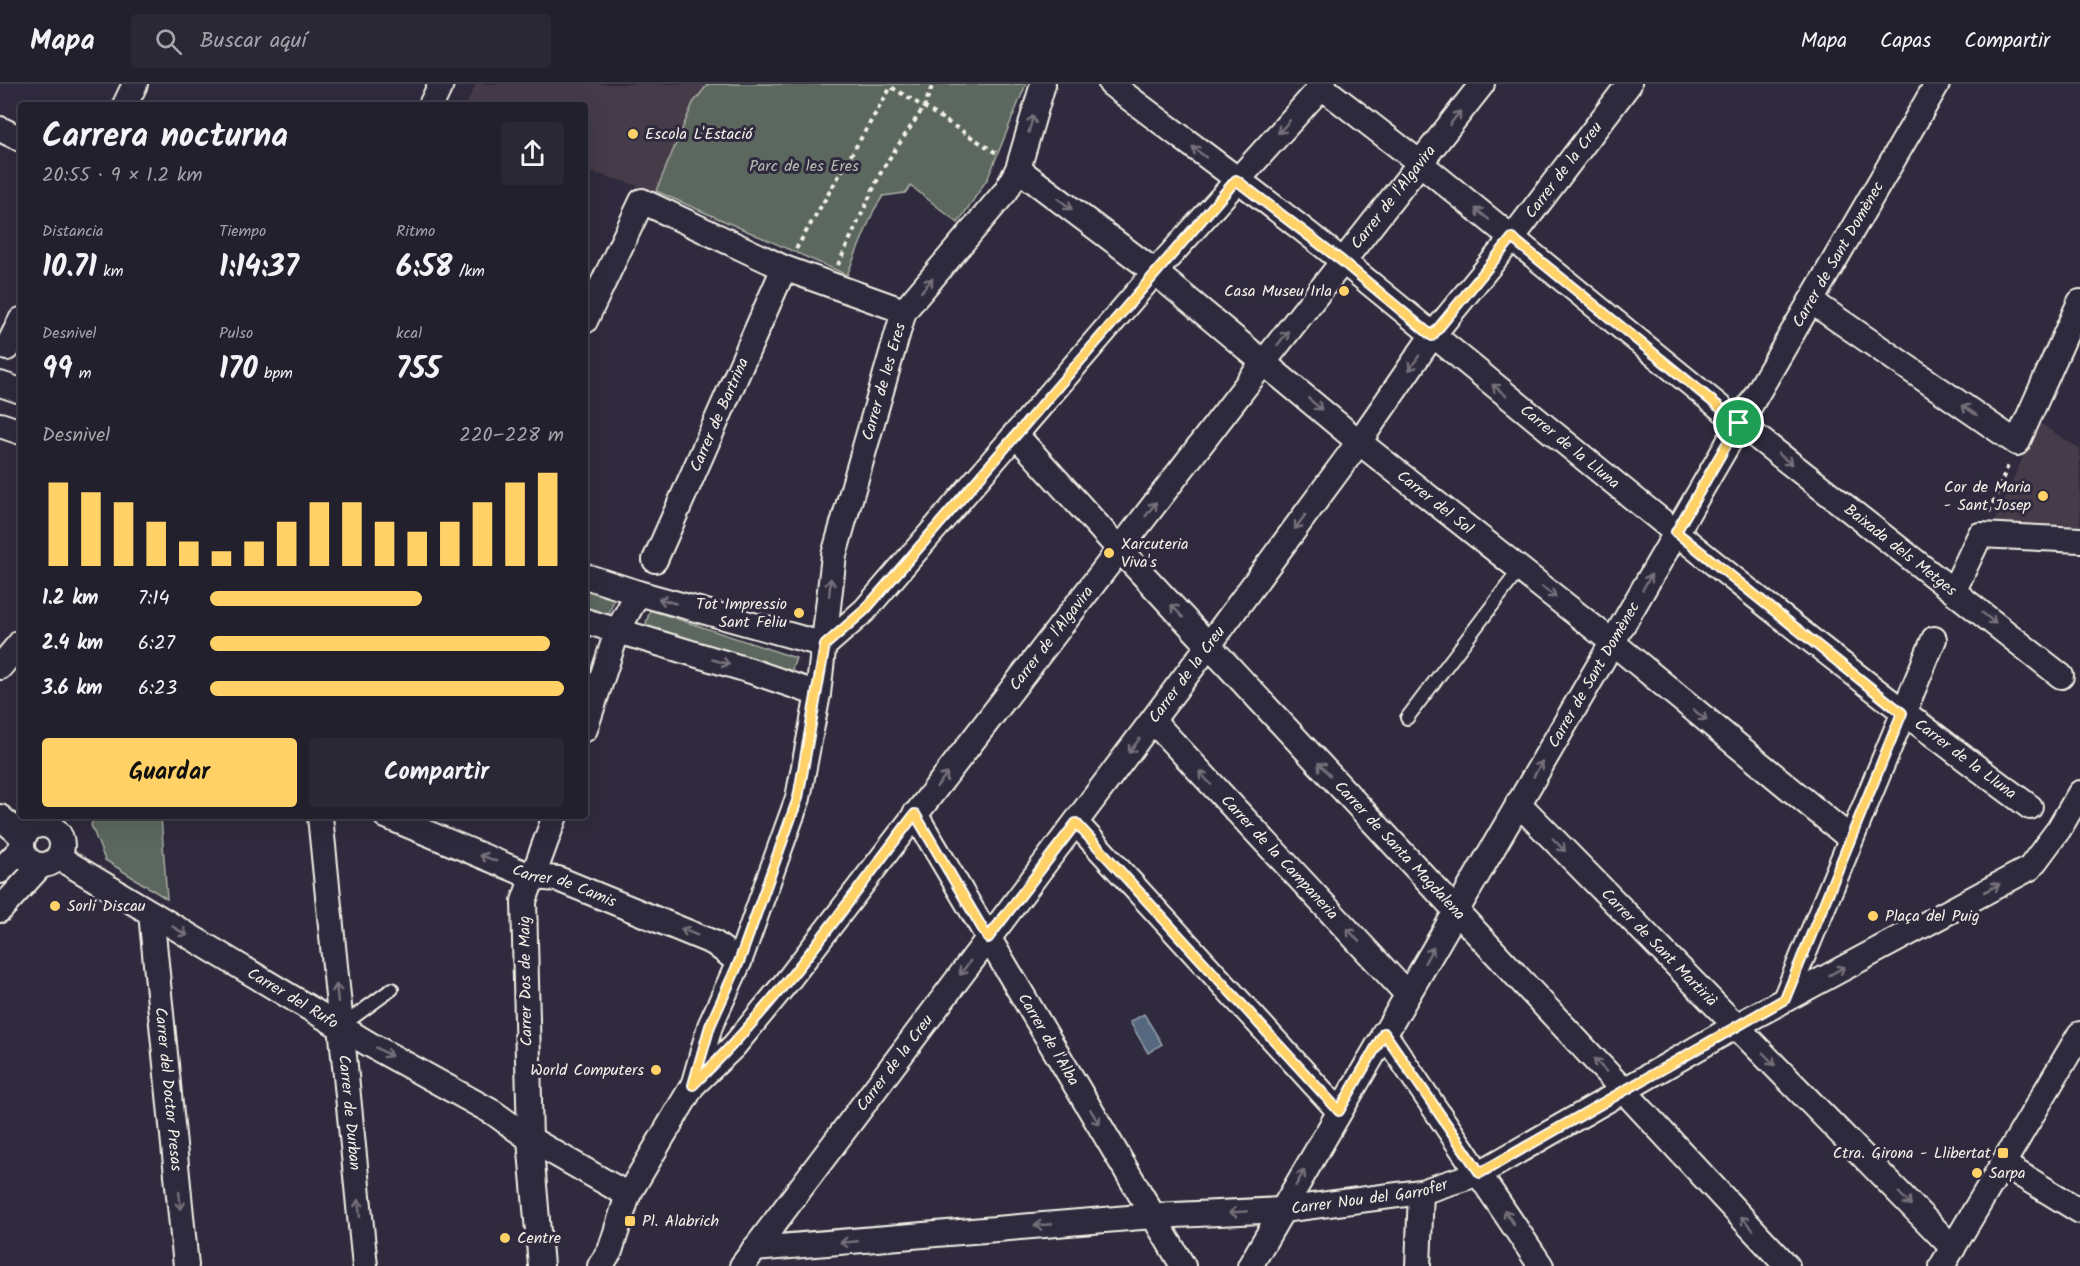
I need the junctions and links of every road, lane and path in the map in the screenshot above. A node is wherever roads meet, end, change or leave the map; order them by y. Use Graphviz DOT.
graph roads {
  1 [pos="135,84"];
  2 [pos="441,84"];
  3 [pos="933,84"];
  4 [pos="1042,84"];
  5 [pos="1111,84"];
  6 [pos="1482,84"];
  7 [pos="1629,84"];
  8 [pos="1321,85"];
  9 [pos="1934,85"];
  10 [pos="126,102"];
  11 [pos="432,102"];
  12 [pos="924,106"];
  13 [pos="0,129"];
  14 [pos="18,138"];
  15 [pos="976,139"];
  16 [pos="1420,163"];
  17 [pos="1018,169"];
  18 [pos="1236,180"];
  19 [pos="1512,238"];
  20 [pos="1342,261"];
  21 [pos="784,268"];
  22 [pos="1155,272"];
  23 [pos="831,285"];
  24 [pos="1811,301"];
  25 [pos="2080,302"];
  26 [pos="904,311"];
  27 [pos="588,315"];
  28 [pos="18,326"];
  29 [pos="1432,336"];
  30 [pos="7,348"];
  31 [pos="1264,362"];
  32 [pos="0,384"];
  33 [pos="18,390"];
  34 [pos="1739,423"];
  35 [pos="0,425"];
  36 [pos="18,431"];
  37 [pos="1015,434"];
  38 [pos="1359,442"];
  39 [pos="2017,443"];
  40 [pos="1676,532"];
  41 [pos="1980,535"];
  42 [pos="2080,540"];
  43 [pos="1120,550"];
  44 [pos="655,560"];
  45 [pos="1520,569"];
  46 [pos="588,577"];
  47 [pos="1954,590"];
  48 [pos="638,593"];
  49 [pos="588,622"];
  50 [pos="617,632"];
  51 [pos="1934,639"];
  52 [pos="1612,642"];
  53 [pos="825,645"];
  54 [pos="1209,645"];
  55 [pos="18,646"];
  56 [pos="0,667"];
  57 [pos="2061,676"];
  58 [pos="818,694"];
  59 [pos="1902,713"];
  60 [pos="1407,718"];
  61 [pos="588,720"];
  62 [pos="1153,721"];
  63 [pos="2080,793"];
  64 [pos="1518,803"];
  65 [pos="2030,807"];
  66 [pos="915,814"];
  67 [pos="0,817"];
  68 [pos="320,819"];
  69 [pos="393,819"];
  70 [pos="554,819"];
  71 [pos="56,822"];
  72 [pos="1076,823"];
  73 [pos="1851,839"];
  74 [pos="22,842"];
  75 [pos="49,861"];
  76 [pos="0,871"];
  77 [pos="532,877"];
  78 [pos="0,910"];
  79 [pos="1455,910"];
  80 [pos="151,913"];
  81 [pos="988,938"];
  82 [pos="739,962"];
  83 [pos="392,988"];
  84 [pos="1407,994"];
  85 [pos="1785,999"];
  86 [pos="1736,1026"];
  87 [pos="340,1027"];
  88 [pos="1384,1033"];
  89 [pos="2078,1040"];
  90 [pos="693,1085"];
  91 [pos="529,1090"];
  92 [pos="1624,1091"];
  93 [pos="1339,1111"];
  94 [pos="494,1113"];
  95 [pos="530,1139"];
  96 [pos="2003,1164"];
  97 [pos="1480,1173"];
  98 [pos="1421,1192"];
  99 [pos="628,1195"];
  100 [pos="1282,1210"];
  101 [pos="2080,1210"];
  102 [pos="1153,1216"];
  103 [pos="748,1257"];
  104 [pos="784,1257"];
  105 [pos="1948,1257"];
  106 [pos="608,1261"];
  107 [pos="186,1266"];
  108 [pos="365,1266"];
  109 [pos="541,1266"];
  110 [pos="1183,1266"];
  111 [pos="1250,1266"];
  112 [pos="1418,1266"];
  113 [pos="1541,1266"];
  114 [pos="1787,1266"];
  1 -- 10 [label="street"];
  2 -- 11 [label="street"];
  3 -- 12 [label="path"];
  17 -- 4 [label="street, Carrer de les Eres, one-way"];
  18 -- 5 [label="street, Carrer de la Lluna, one-way"];
  16 -- 6 [label="street, Carrer de l'Algavira, one-way"];
  7 -- 19 [label="street, Carrer de la Creu"];
  8 -- 16 [label="street, Baixada dels Metges"];
  8 -- 18 [label="street, one-way"];
  9 -- 24 [label="street, Carrer de Sant Domènec"];
  12 -- 15 [label="path"];
  12 -- 21 [label="path"];
  12 -- 23 [label="path"];
  13 -- 14 [label="street"];
  19 -- 16 [label="street, Baixada dels Metges, one-way"];
  16 -- 20 [label="street, Carrer de l'Algavira"];
  17 -- 22 [label="street, Carrer del Sol, one-way"];
  26 -- 17 [label="street, Carrer de les Eres, one-way"];
  18 -- 20 [label="street, Carrer de la Lluna"];
  18 -- 22 [label="street"];
  19 -- 29 [label="street, Carrer de la Creu"];
  19 -- 34 [label="street, Baixada dels Metges"];
  20 -- 29 [label="street, Carrer de la Lluna"];
  31 -- 20 [label="street, Carrer de l'Algavira, one-way"];
  21 -- 23 [label="street"];
  21 -- 27 [label="street"];
  21 -- 44 [label="street, Carrer de Bartrina"];
  22 -- 31 [label="street, Carrer del Sol"];
  22 -- 37 [label="street"];
  23 -- 26 [label="street"];
  24 -- 34 [label="street, Carrer de Sant Domènec"];
  39 -- 24 [label="street, one-way"];
  25 -- 39 [label="street"];
  53 -- 26 [label="street, Carrer de les Eres, one-way"];
  28 -- 30 [label="street"];
  29 -- 38 [label="street, Carrer de la Creu, one-way"];
  40 -- 29 [label="street, Carrer de la Lluna, one-way"];
  31 -- 38 [label="street, Carrer del Sol, one-way"];
  43 -- 31 [label="street, Carrer de l'Algavira, one-way"];
  32 -- 33 [label="street"];
  34 -- 40 [label="street, Carrer de Sant Domènec"];
  34 -- 47 [label="street, Baixada dels Metges, one-way"];
  35 -- 36 [label="street"];
  37 -- 43 [label="street, Carrer de Santa Magdalena"];
  37 -- 53 [label="street"];
  38 -- 45 [label="street, Carrer del Sol"];
  38 -- 54 [label="street, Carrer de la Creu, one-way"];
  39 -- 41 [label="path"];
  52 -- 40 [label="street, Carrer de Sant Domènec, one-way"];
  40 -- 59 [label="street, Carrer de la Lluna"];
  41 -- 42 [label="street"];
  41 -- 47 [label="street"];
  54 -- 43 [label="street, Carrer de Santa Magdalena, one-way"];
  66 -- 43 [label="street, Carrer de l'Algavira, one-way"];
  45 -- 52 [label="street, Carrer del Sol, one-way"];
  45 -- 60 [label="lane"];
  46 -- 48 [label="street"];
  47 -- 57 [label="street, Baixada dels Metges, one-way"];
  48 -- 50 [label="street"];
  53 -- 48 [label="street, one-way"];
  49 -- 50 [label="street"];
  50 -- 58 [label="street, one-way"];
  50 -- 61 [label="street"];
  51 -- 59 [label="street"];
  64 -- 52 [label="street, Carrer de Sant Domènec, one-way"];
  52 -- 73 [label="street, Carrer del Sol, one-way"];
  53 -- 58 [label="street, Carrer de les Eres"];
  54 -- 62 [label="street, Carrer de la Creu"];
  79 -- 54 [label="street, Carrer de Santa Magdalena, one-way"];
  55 -- 56 [label="street"];
  58 -- 82 [label="street, Carrer de les Eres"];
  59 -- 65 [label="street, Carrer de la Lluna"];
  59 -- 73 [label="street"];
  62 -- 72 [label="street, Carrer de la Creu, one-way"];
  84 -- 62 [label="street, Carrer de la Campaneria, one-way"];
  85 -- 63 [label="street, Carrer Nou del Garrofer, one-way"];
  64 -- 79 [label="street, Carrer de Sant Domènec"];
  64 -- 86 [label="street, Carrer de Sant Martirià, one-way"];
  66 -- 81 [label="street, Carrer de l'Alba"];
  66 -- 90 [label="street, Carrer de l'Algavira"];
  67 -- 74 [label="street"];
  87 -- 68 [label="street, Carrer de Durban, one-way"];
  77 -- 69 [label="street, Carrer de Camis, one-way"];
  70 -- 77 [label="street"];
  71 -- 74 [label="street"];
  71 -- 75 [label="street"];
  72 -- 81 [label="street, Carrer de la Creu"];
  72 -- 93 [label="street"];
  73 -- 85 [label="street"];
  74 -- 75 [label="street"];
  74 -- 76 [label="street"];
  75 -- 78 [label="street"];
  75 -- 80 [label="street, Carrer del Rufo"];
  82 -- 77 [label="street, Carrer de Camis, one-way"];
  77 -- 91 [label="street, Carrer Dos de Maig"];
  84 -- 79 [label="street, Carrer de Sant Domènec, one-way"];
  92 -- 79 [label="street, Carrer de Santa Magdalena, one-way"];
  80 -- 87 [label="street, Carrer del Rufo, one-way"];
  80 -- 107 [label="street, Carrer del Doctor Presas, one-way"];
  81 -- 102 [label="street, Carrer de l'Alba, one-way"];
  81 -- 103 [label="street, Carrer de la Creu, one-way"];
  82 -- 90 [label="street, Carrer de les Eres"];
  83 -- 87 [label="lane"];
  84 -- 88 [label="street, Carrer de Sant Domènec"];
  85 -- 86 [label="street, Carrer Nou del Garrofer"];
  86 -- 92 [label="street, Carrer Nou del Garrofer"];
  86 -- 105 [label="street, Carrer de Sant Martirià, one-way"];
  87 -- 94 [label="street, Carrer del Rufo, one-way"];
  108 -- 87 [label="street, Carrer de Durban, one-way"];
  88 -- 93 [label="street, Carrer de Sant Domènec"];
  88 -- 97 [label="street"];
  89 -- 96 [label="street"];
  90 -- 99 [label="street, Carrer de l'Algavira"];
  91 -- 94 [label="street"];
  91 -- 95 [label="street, Carrer Dos de Maig"];
  92 -- 97 [label="street, Carrer Nou del Garrofer"];
  114 -- 92 [label="street, Carrer de Santa Magdalena, one-way"];
  100 -- 93 [label="street, Carrer de Sant Domènec, one-way"];
  94 -- 95 [label="street, Carrer del Rufo"];
  95 -- 99 [label="street, Carrer del Rufo"];
  95 -- 109 [label="street, Carrer Dos de Maig"];
  96 -- 101 [label="street"];
  96 -- 105 [label="street"];
  97 -- 98 [label="street, Carrer Nou del Garrofer"];
  113 -- 97 [label="street, one-way"];
  98 -- 100 [label="street, Carrer Nou del Garrofer"];
  98 -- 112 [label="street"];
  99 -- 106 [label="street, Carrer de l'Algavira"];
  100 -- 102 [label="street, Carrer Nou del Garrofer, one-way"];
  100 -- 111 [label="street, Carrer de Sant Domènec"];
  102 -- 104 [label="street, Carrer Nou del Garrofer, one-way"];
  102 -- 110 [label="street, Carrer de l'Alba"];
  103 -- 104 [label="street, Carrer Nou del Garrofer"];
}
